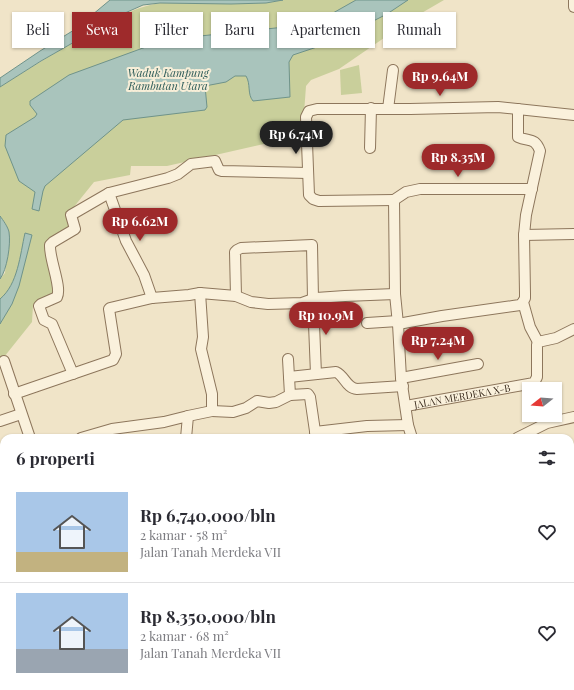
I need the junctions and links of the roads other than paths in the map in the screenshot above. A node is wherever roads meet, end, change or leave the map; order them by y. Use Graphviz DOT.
graph roads {
  1 [pos="574,0"];
  2 [pos="574,7"];
  3 [pos="393,70"];
  4 [pos="371,108"];
  5 [pos="388,108"];
  6 [pos="518,109"];
  7 [pos="574,116"];
  8 [pos="370,148"];
  9 [pos="308,173"];
  10 [pos="532,189"];
  11 [pos="109,193"];
  12 [pos="394,200"];
  13 [pos="574,234"];
  14 [pos="524,235"];
  15 [pos="200,292"];
  16 [pos="395,294"];
  17 [pos="236,296"];
  18 [pos="152,298"];
  19 [pos="313,299"];
  20 [pos="524,302"];
  21 [pos="367,323"];
  22 [pos="398,323"];
  23 [pos="574,330"];
  24 [pos="538,342"];
  25 [pos="288,359"];
  26 [pos="4,361"];
  27 [pos="478,364"];
  28 [pos="73,374"];
  29 [pos="316,374"];
  30 [pos="289,377"];
  31 [pos="402,382"];
  32 [pos="537,382"];
  33 [pos="522,385"];
  34 [pos="14,394"];
  35 [pos="290,395"];
  36 [pos="406,406"];
  37 [pos="212,411"];
  38 [pos="21,414"];
  39 [pos="188,416"];
  40 [pos="574,417"];
  41 [pos="562,418"];
  42 [pos="0,421"];
  43 [pos="542,422"];
  44 [pos="408,425"];
  45 [pos="28,434"];
  46 [pos="95,434"];
  47 [pos="186,434"];
  48 [pos="315,434"];
  49 [pos="321,434"];
  50 [pos="411,434"];
  51 [pos="525,434"];
  1 -- 2 [label="street"];
  3 -- 5 [label="street"];
  4 -- 5 [label="street"];
  4 -- 8 [label="street"];
  4 -- 9 [label="street"];
  5 -- 6 [label="street"];
  6 -- 7 [label="street"];
  6 -- 10 [label="street"];
  9 -- 11 [label="street"];
  9 -- 12 [label="street"];
  10 -- 12 [label="street"];
  10 -- 14 [label="street"];
  11 -- 18 [label="street"];
  11 -- 28 [label="street"];
  12 -- 16 [label="street"];
  13 -- 14 [label="street"];
  14 -- 20 [label="street"];
  15 -- 17 [label="street"];
  15 -- 18 [label="street"];
  15 -- 37 [label="street"];
  16 -- 19 [label="street"];
  16 -- 22 [label="street"];
  17 -- 19 [label="street"];
  17 -- 19 [label="street"];
  18 -- 28 [label="street"];
  19 -- 29 [label="street"];
  20 -- 22 [label="street"];
  20 -- 24 [label="street"];
  21 -- 22 [label="street"];
  22 -- 31 [label="street"];
  23 -- 24 [label="street"];
  24 -- 32 [label="street, JALAN MERDEKA X-B"];
  25 -- 30 [label="street"];
  26 -- 34 [label="street"];
  27 -- 31 [label="street"];
  28 -- 34 [label="street"];
  29 -- 30 [label="street"];
  29 -- 31 [label="street"];
  30 -- 35 [label="street"];
  31 -- 36 [label="street"];
  33 -- 36 [label="street, JALAN MERDEKA X-B"];
  34 -- 38 [label="street"];
  35 -- 37 [label="street"];
  35 -- 48 [label="street"];
  36 -- 44 [label="street"];
  37 -- 39 [label="street"];
  38 -- 42 [label="street"];
  38 -- 45 [label="street"];
  39 -- 46 [label="street"];
  39 -- 47 [label="street"];
  40 -- 41 [label="street"];
  43 -- 51 [label="street"];
  44 -- 49 [label="street"];
  44 -- 50 [label="street"];
}
